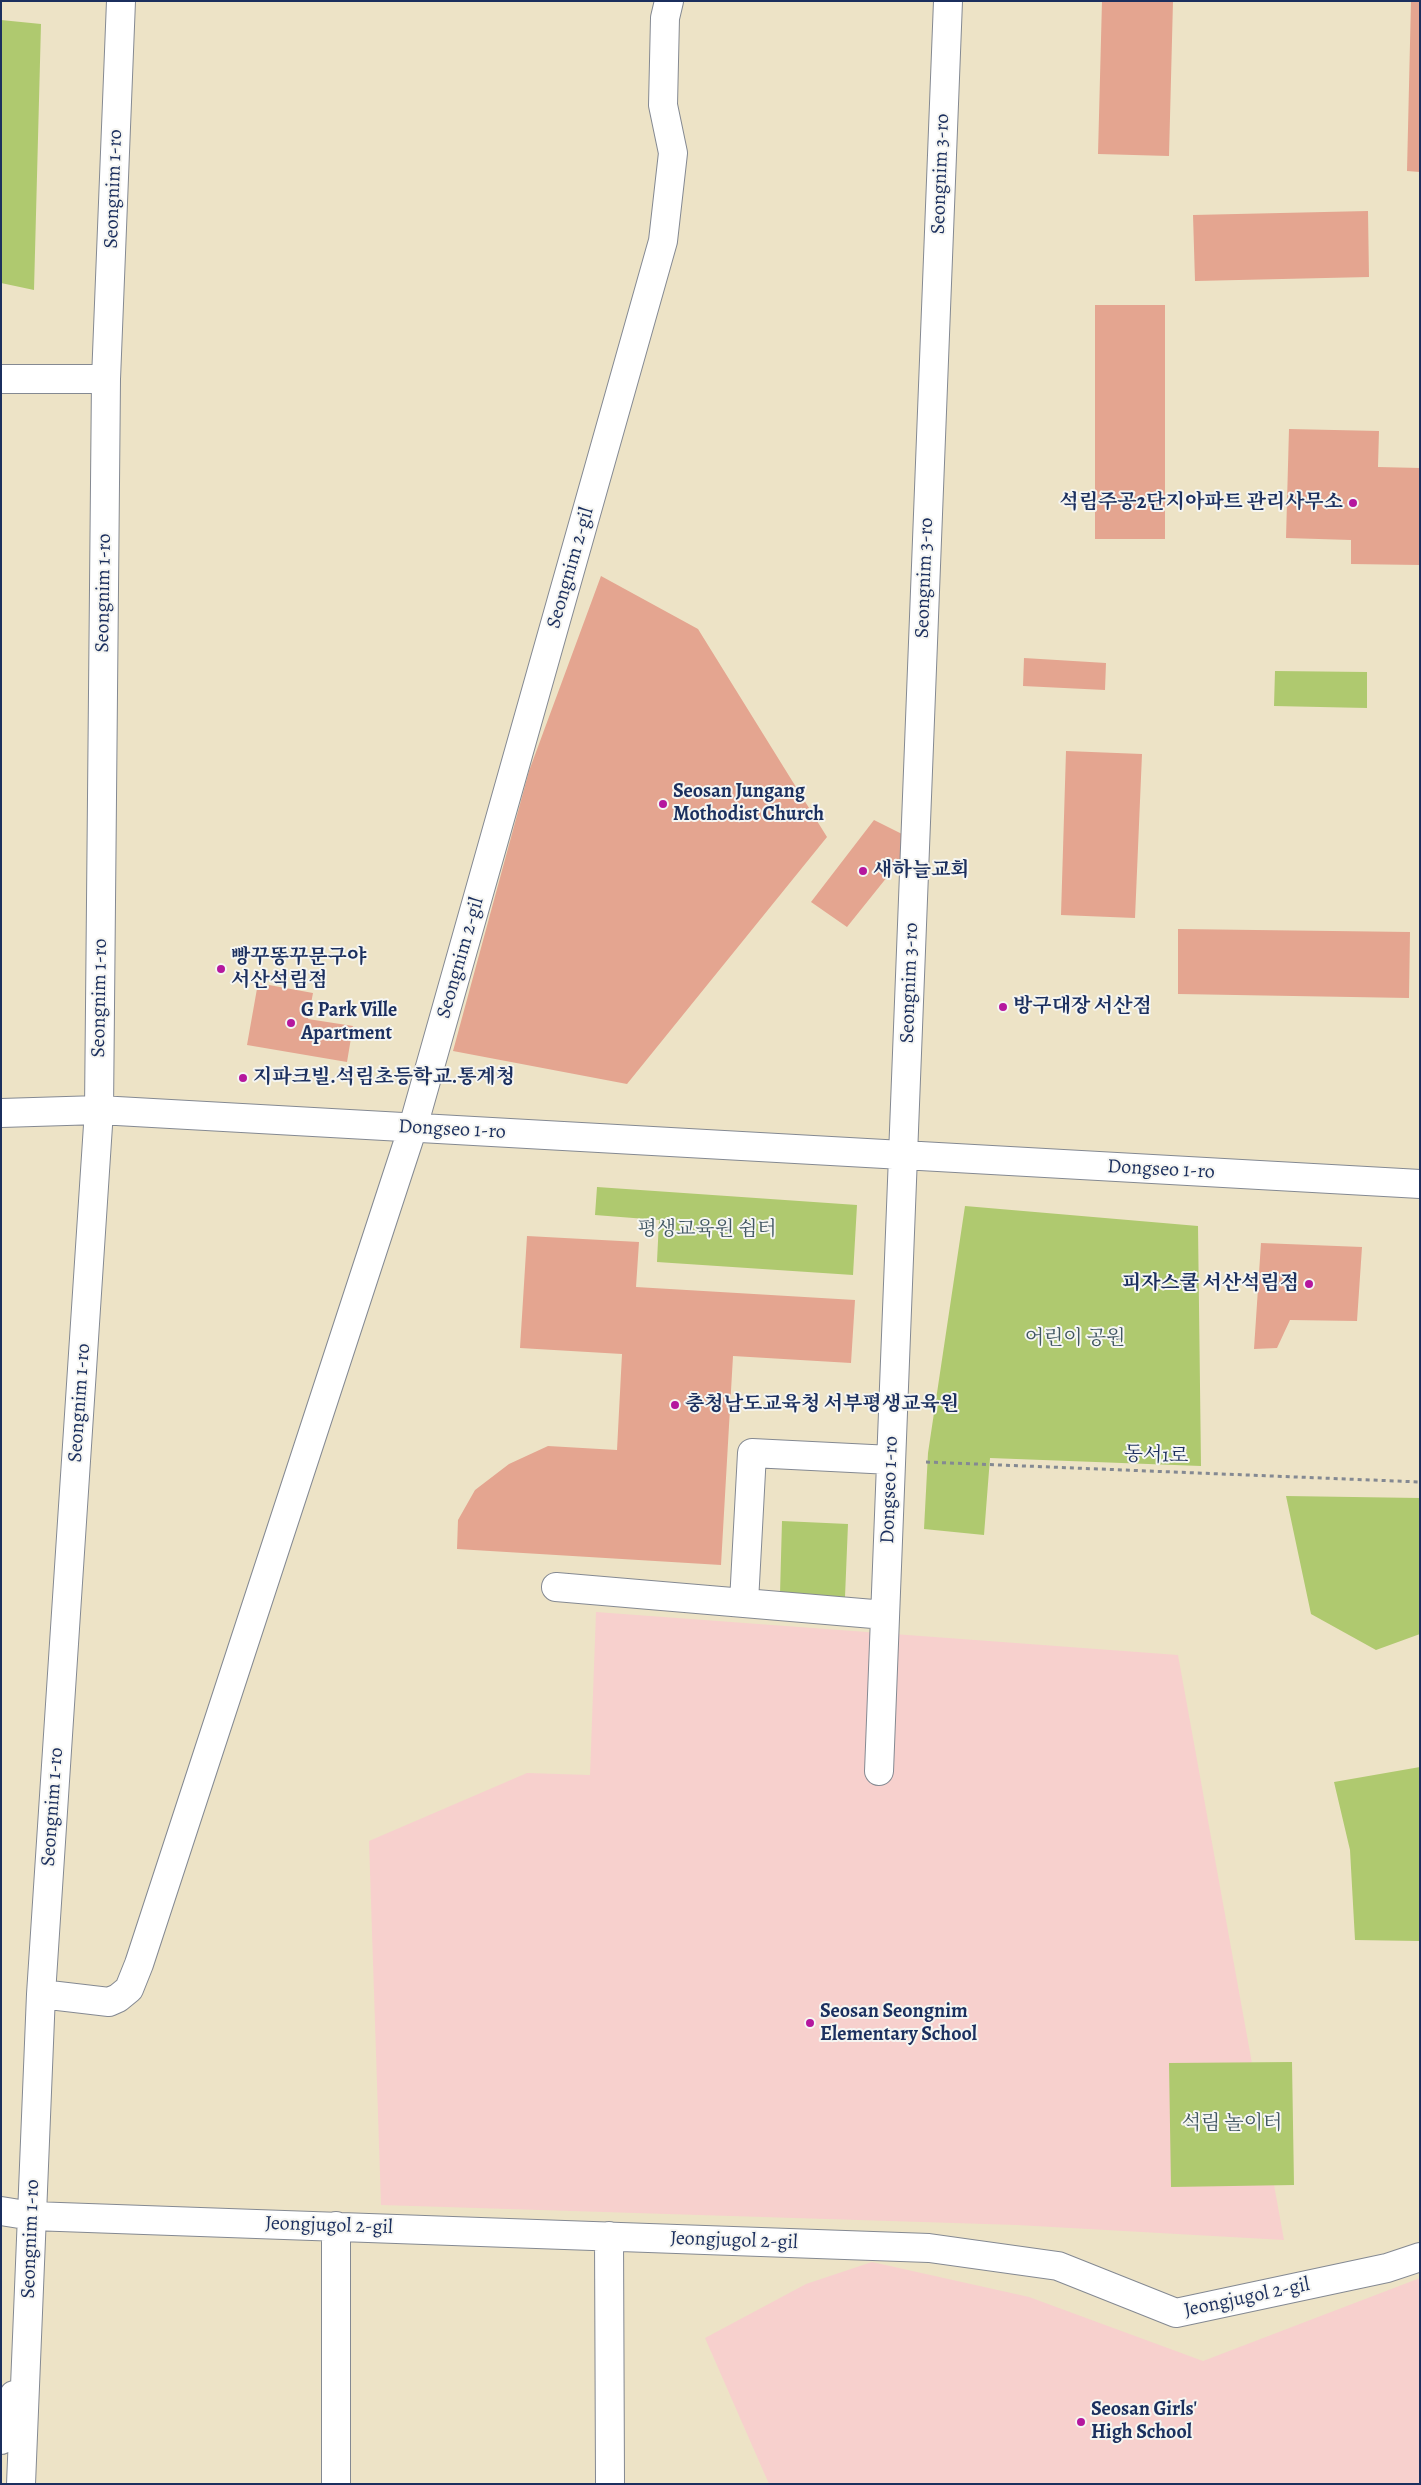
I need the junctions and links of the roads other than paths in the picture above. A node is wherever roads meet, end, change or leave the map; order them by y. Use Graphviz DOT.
graph roads {
  1 [pos="122,1"];
  2 [pos="669,1"];
  3 [pos="948,1"];
  4 [pos="1,379"];
  5 [pos="106,379"];
  6 [pos="99,1110"];
  7 [pos="1,1113"];
  8 [pos="413,1128"];
  9 [pos="903,1156"];
  10 [pos="1420,1184"];
  11 [pos="892,1460"];
  12 [pos="556,1587"];
  13 [pos="744,1602"];
  14 [pos="885,1614"];
  15 [pos="879,1771"];
  16 [pos="41,1994"];
  17 [pos="1,2211"];
  18 [pos="32,2216"];
  19 [pos="336,2226"];
  20 [pos="609,2236"];
  21 [pos="1420,2257"];
  22 [pos="27,2348"];
  23 [pos="1,2440"];
  24 [pos="21,2484"];
  25 [pos="336,2484"];
  26 [pos="610,2484"];
  1 -- 5 [label="street, Seongnim 1-ro"];
  2 -- 8 [label="street, Seongnim 2-gil"];
  3 -- 9 [label="street, Seongnim 3-ro"];
  4 -- 5 [label="street"];
  5 -- 6 [label="street, Seongnim 1-ro"];
  6 -- 7 [label="street, Dongseo 1-ro"];
  6 -- 8 [label="street, Dongseo 1-ro"];
  6 -- 16 [label="street, Seongnim 1-ro"];
  8 -- 9 [label="street, Dongseo 1-ro"];
  8 -- 16 [label="street"];
  9 -- 10 [label="street, Dongseo 1-ro"];
  9 -- 11 [label="street, Dongseo 1-ro"];
  11 -- 13 [label="street"];
  11 -- 14 [label="street, Dongseo 1-ro"];
  12 -- 13 [label="street"];
  13 -- 14 [label="street"];
  14 -- 15 [label="street, Dongseo 1-ro"];
  16 -- 18 [label="street, Seongnim 1-ro"];
  17 -- 18 [label="street, Jeongjugol 2-gil"];
  18 -- 19 [label="street, Jeongjugol 2-gil"];
  18 -- 22 [label="street, Seongnim 1-ro"];
  19 -- 20 [label="street, Jeongjugol 2-gil"];
  19 -- 25 [label="street"];
  20 -- 21 [label="street, Jeongjugol 2-gil"];
  20 -- 26 [label="street"];
  22 -- 23 [label="street"];
  22 -- 24 [label="street, Seongnim 1-ro"];
}
